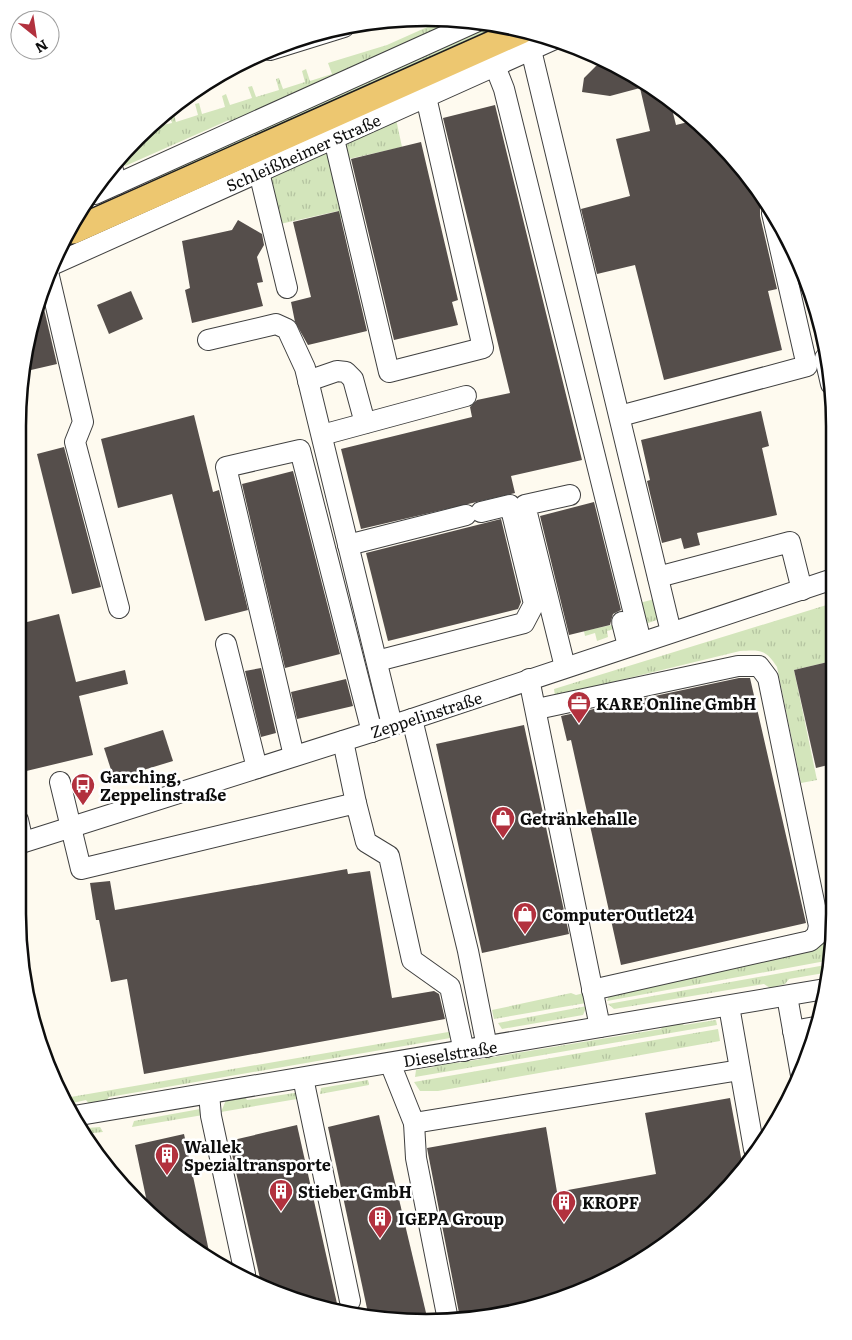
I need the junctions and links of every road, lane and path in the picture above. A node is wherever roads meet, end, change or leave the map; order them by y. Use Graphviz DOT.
graph roads {
  1 [pos="461,28"];
  2 [pos="526,40"];
  3 [pos="495,66"];
  4 [pos="426,97"];
  5 [pos="334,139"];
  6 [pos="259,172"];
  7 [pos="115,176"];
  8 [pos="79,228"];
  9 [pos="777,235"];
  10 [pos="62,260"];
  11 [pos="51,287"];
  12 [pos="287,288"];
  13 [pos="208,340"];
  14 [pos="308,381"];
  15 [pos="466,396"];
  16 [pos="620,416"];
  17 [pos="365,423"];
  18 [pos="322,435"];
  19 [pos="570,494"];
  20 [pos="348,545"];
  21 [pos="658,578"];
  22 [pos="826,582"];
  23 [pos="802,590"];
  24 [pos="119,608"];
  25 [pos="622,622"];
  26 [pos="671,632"];
  27 [pos="570,635"];
  28 [pos="226,644"];
  29 [pos="634,644"];
  30 [pos="377,661"];
  31 [pos="570,665"];
  32 [pos="530,679"];
  33 [pos="537,709"];
  34 [pos="412,719"];
  35 [pos="392,725"];
  36 [pos="372,732"];
  37 [pos="343,741"];
  38 [pos="294,756"];
  39 [pos="257,768"];
  40 [pos="60,782"];
  41 [pos="356,803"];
  42 [pos="70,827"];
  43 [pos="26,841"];
  44 [pos="592,990"];
  45 [pos="818,990"];
  46 [pos="788,996"];
  47 [pos="729,1006"];
  48 [pos="600,1027"];
  49 [pos="809,1028"];
  50 [pos="794,1031"];
  51 [pos="486,1047"];
  52 [pos="464,1051"];
  53 [pos="798,1058"];
  54 [pos="390,1063"];
  55 [pos="740,1070"];
  56 [pos="303,1078"];
  57 [pos="209,1094"];
  58 [pos="81,1115"];
  59 [pos="414,1123"];
  60 [pos="753,1143"];
  61 [pos="244,1270"];
  62 [pos="350,1301"];
  63 [pos="447,1313"];
  1 -- 7 [label="street"];
  2 -- 3 [label="street, Schleißheimer Straße"];
  2 -- 8 [label="main road, Schleißheimer Straße"];
  2 -- 16 [label="street"];
  3 -- 4 [label="street, Schleißheimer Straße"];
  3 -- 29 [label="street"];
  4 -- 5 [label="street, Schleißheimer Straße"];
  4 -- 5 [label="street"];
  5 -- 6 [label="street, Schleißheimer Straße"];
  6 -- 10 [label="street, Schleißheimer Straße"];
  6 -- 12 [label="street"];
  9 -- 16 [label="street"];
  11 -- 24 [label="street"];
  13 -- 14 [label="street"];
  14 -- 17 [label="street"];
  14 -- 18 [label="street"];
  15 -- 17 [label="street"];
  16 -- 21 [label="street"];
  17 -- 18 [label="street"];
  18 -- 20 [label="street"];
  19 -- 31 [label="street"];
  20 -- 30 [label="street"];
  20 -- 30 [label="street"];
  21 -- 23 [label="street"];
  21 -- 26 [label="street"];
  22 -- 23 [label="street, Zeppelinstraße"];
  23 -- 26 [label="street, Zeppelinstraße"];
  25 -- 29 [label="street"];
  26 -- 29 [label="street, Zeppelinstraße"];
  27 -- 31 [label="street"];
  28 -- 39 [label="street"];
  29 -- 31 [label="street, Zeppelinstraße"];
  30 -- 35 [label="street"];
  31 -- 32 [label="street, Zeppelinstraße"];
  32 -- 33 [label="street"];
  32 -- 34 [label="street, Zeppelinstraße"];
  33 -- 44 [label="street"];
  33 -- 44 [label="street"];
  34 -- 35 [label="street, Zeppelinstraße"];
  34 -- 51 [label="street"];
  35 -- 36 [label="street, Zeppelinstraße"];
  36 -- 37 [label="street, Zeppelinstraße"];
  36 -- 38 [label="street"];
  37 -- 38 [label="street, Zeppelinstraße"];
  37 -- 41 [label="street"];
  38 -- 39 [label="street, Zeppelinstraße"];
  39 -- 42 [label="street, Zeppelinstraße"];
  40 -- 42 [label="street"];
  41 -- 42 [label="street"];
  41 -- 52 [label="street"];
  42 -- 43 [label="street, Zeppelinstraße"];
  44 -- 48 [label="street"];
  45 -- 46 [label="street, Dieselstraße"];
  46 -- 47 [label="street, Dieselstraße"];
  46 -- 50 [label="street"];
  47 -- 48 [label="street, Dieselstraße"];
  47 -- 55 [label="street"];
  48 -- 51 [label="street, Dieselstraße"];
  49 -- 50 [label="street"];
  50 -- 53 [label="street"];
  51 -- 52 [label="street, Dieselstraße"];
  52 -- 54 [label="street, Dieselstraße"];
  54 -- 56 [label="street, Dieselstraße"];
  54 -- 59 [label="street"];
  55 -- 59 [label="street"];
  55 -- 60 [label="street"];
  56 -- 57 [label="street, Dieselstraße"];
  56 -- 62 [label="street"];
  57 -- 58 [label="street, Dieselstraße"];
  57 -- 61 [label="street"];
  59 -- 63 [label="street"];
}
